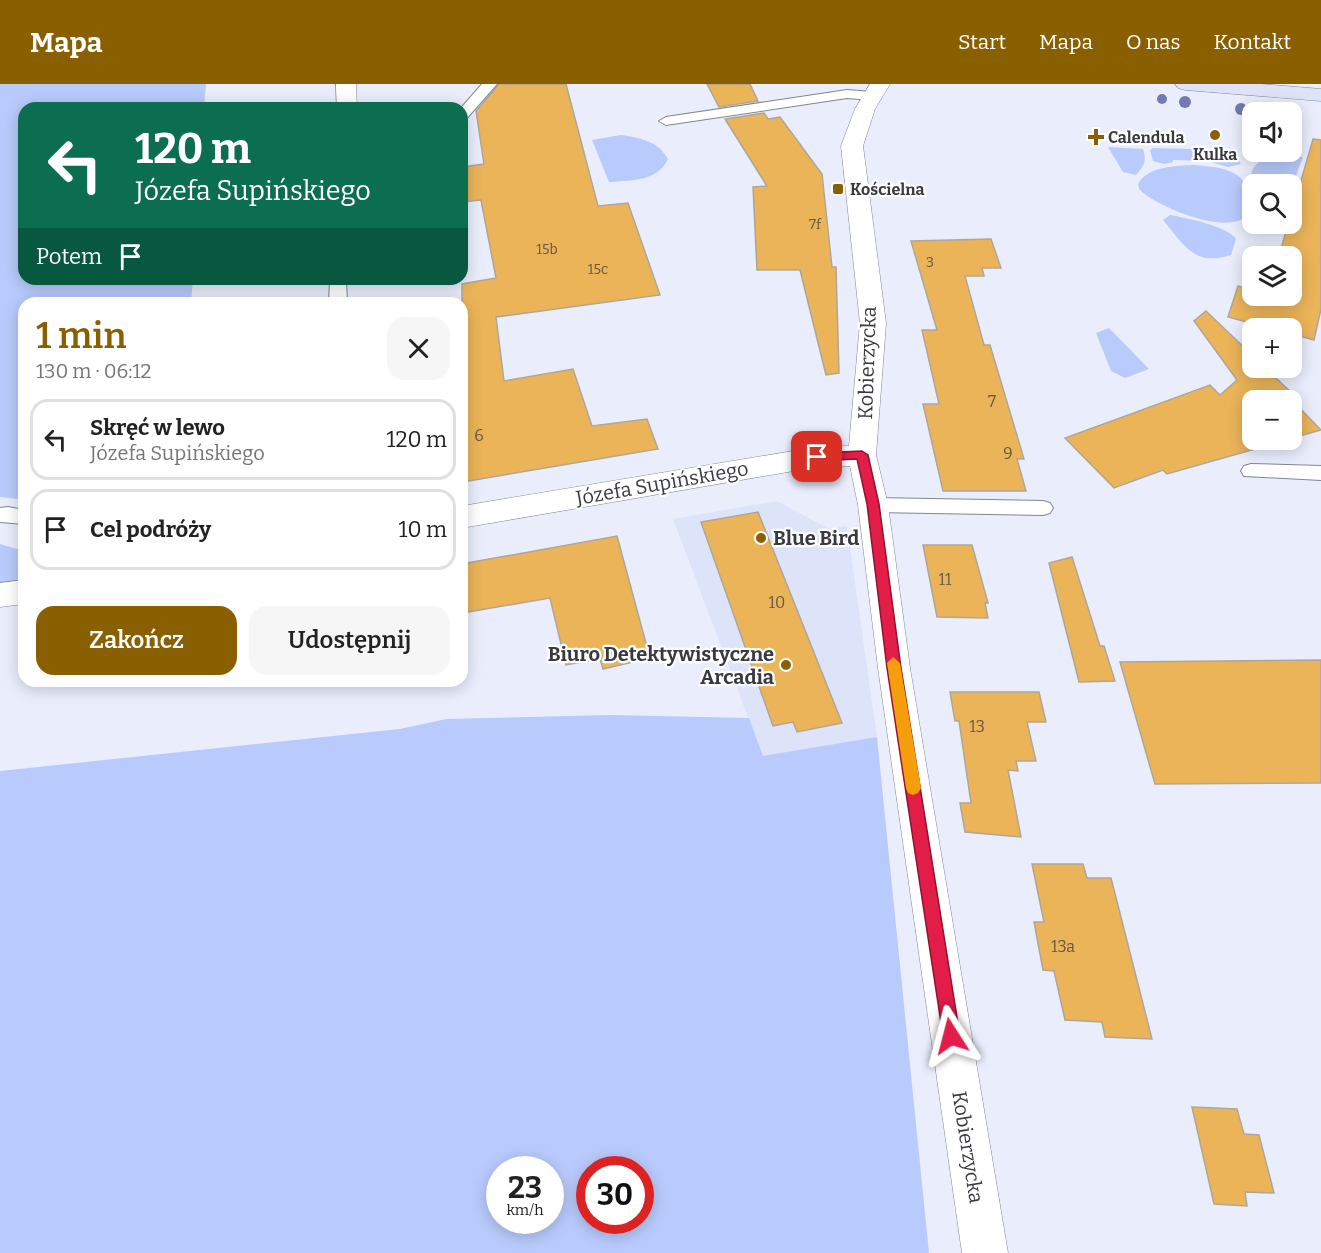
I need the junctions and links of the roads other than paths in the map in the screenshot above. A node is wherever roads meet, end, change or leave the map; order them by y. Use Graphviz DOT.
graph roads {
  1 [pos="346,84"];
  2 [pos="490,84"];
  3 [pos="1185,84"];
  4 [pos="876,90"];
  5 [pos="1321,95"];
  6 [pos="347,102"];
  7 [pos="468,108"];
  8 [pos="666,120"];
  9 [pos="862,455"];
  10 [pos="1251,471"];
  11 [pos="1321,472"];
  12 [pos="873,504"];
  13 [pos="1043,508"];
  14 [pos="0,515"];
  15 [pos="18,516"];
  16 [pos="468,516"];
  17 [pos="18,593"];
  18 [pos="0,595"];
  19 [pos="985,1253"];
  1 -- 6 [label="street"];
  2 -- 7 [label="lane"];
  3 -- 5 [label="street"];
  4 -- 8 [label="lane"];
  4 -- 9 [label="street, Kobierzycka"];
  9 -- 12 [label="street, Kobierzycka"];
  9 -- 16 [label="street, Józefa Supińskiego"];
  10 -- 11 [label="lane"];
  12 -- 13 [label="lane"];
  12 -- 19 [label="street, Kobierzycka"];
  14 -- 15 [label="lane"];
  17 -- 18 [label="street"];
}
